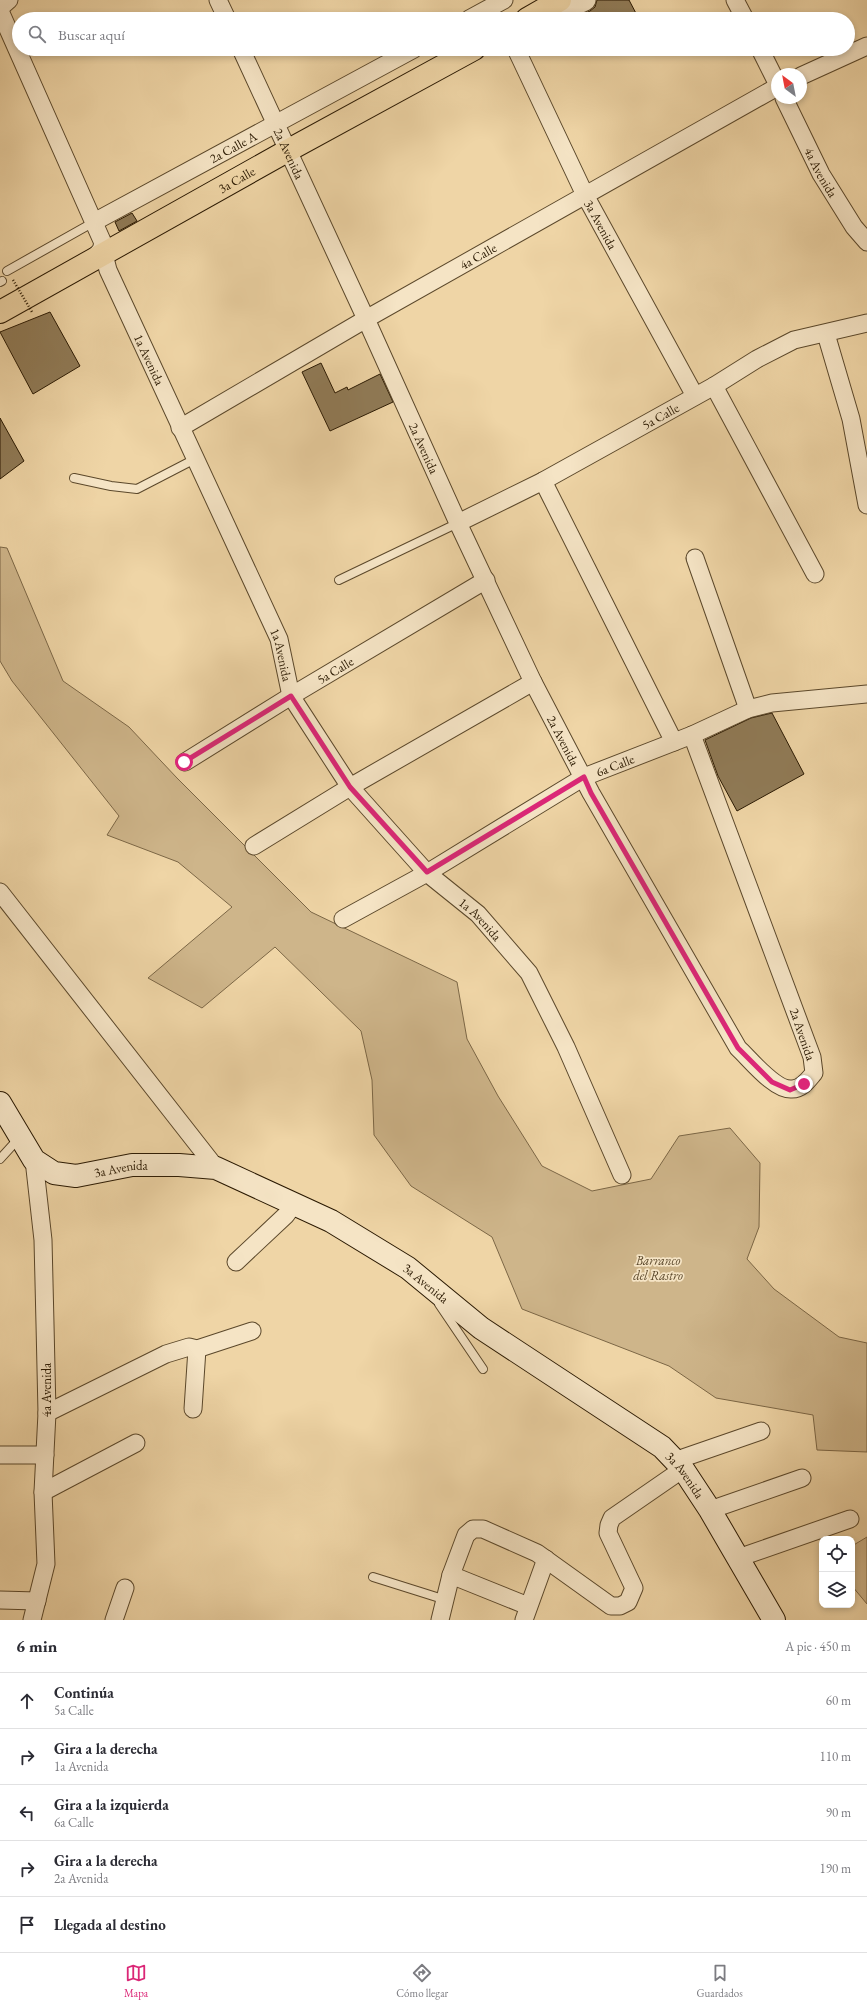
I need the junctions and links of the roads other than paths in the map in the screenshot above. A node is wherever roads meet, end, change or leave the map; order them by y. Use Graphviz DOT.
graph roads {
  1 [pos="9,0"];
  2 [pos="218,0"];
  3 [pos="585,0"];
  4 [pos="735,0"];
  5 [pos="498,1"];
  6 [pos="549,6"];
  7 [pos="0,8"];
  8 [pos="0,11"];
  9 [pos="224,12"];
  10 [pos="480,12"];
  11 [pos="535,12"];
  12 [pos="539,12"];
  13 [pos="741,12"];
  14 [pos="12,38"];
  15 [pos="867,46"];
  16 [pos="855,51"];
  17 [pos="20,56"];
  18 [pos="243,56"];
  19 [pos="401,56"];
  20 [pos="461,56"];
  21 [pos="519,56"];
  22 [pos="764,56"];
  23 [pos="845,56"];
  24 [pos="771,71"];
  25 [pos="807,73"];
  26 [pos="771,90"];
  27 [pos="787,104"];
  28 [pos="275,124"];
  29 [pos="287,151"];
  30 [pos="585,195"];
  31 [pos="94,222"];
  32 [pos="867,242"];
  33 [pos="105,250"];
  34 [pos="7,271"];
  35 [pos="0,312"];
  36 [pos="366,319"];
  37 [pos="867,323"];
  38 [pos="826,334"];
  39 [pos="714,386"];
  40 [pos="695,396"];
  41 [pos="180,428"];
  42 [pos="195,459"];
  43 [pos="74,478"];
  44 [pos="543,481"];
  45 [pos="867,505"];
  46 [pos="458,523"];
  47 [pos="695,558"];
  48 [pos="815,574"];
  49 [pos="338,580"];
  50 [pos="486,580"];
  51 [pos="533,682"];
  52 [pos="867,694"];
  53 [pos="291,696"];
  54 [pos="748,710"];
  55 [pos="692,735"];
  56 [pos="674,742"];
  57 [pos="184,762"];
  58 [pos="584,777"];
  59 [pos="350,787"];
  60 [pos="254,846"];
  61 [pos="427,872"];
  62 [pos="0,892"];
  63 [pos="343,919"];
  64 [pos="1,1107"];
  65 [pos="20,1137"];
  66 [pos="0,1159"];
  67 [pos="34,1160"];
  68 [pos="216,1168"];
  69 [pos="622,1175"];
  70 [pos="294,1204"];
  71 [pos="236,1262"];
  72 [pos="423,1280"];
  73 [pos="252,1331"];
  74 [pos="197,1349"];
  75 [pos="483,1369"];
  76 [pos="193,1409"];
  77 [pos="47,1413"];
  78 [pos="761,1431"];
  79 [pos="136,1443"];
  80 [pos="0,1455"];
  81 [pos="45,1455"];
  82 [pos="680,1465"];
  83 [pos="802,1478"];
  84 [pos="43,1492"];
  85 [pos="710,1510"];
  86 [pos="850,1519"];
  87 [pos="738,1558"];
  88 [pos="546,1559"];
  89 [pos="451,1575"];
  90 [pos="373,1577"];
  91 [pos="124,1588"];
  92 [pos="0,1600"];
  93 [pos="446,1600"];
  94 [pos="37,1601"];
  95 [pos="526,1613"];
  96 [pos="32,1620"];
  97 [pos="114,1620"];
  98 [pos="440,1620"];
  99 [pos="774,1620"];
  1 -- 7 [label="street"];
  2 -- 9 [label="street"];
  3 -- 6 [label="street"];
  4 -- 13 [label="street"];
  5 -- 10 [label="street"];
  6 -- 11 [label="street"];
  6 -- 12 [label="main road"];
  8 -- 14 [label="street, 1a Avenida"];
  15 -- 16 [label="street"];
  17 -- 31 [label="street, 1a Avenida"];
  18 -- 28 [label="street, 2a Avenida"];
  19 -- 28 [label="street, 2a Calle A"];
  20 -- 29 [label="main road, 3a Calle"];
  21 -- 30 [label="street, 3a Avenida"];
  22 -- 24 [label="street"];
  23 -- 25 [label="street"];
  26 -- 30 [label="street, 4a Calle"];
  27 -- 32 [label="street, 4a Avenida"];
  28 -- 29 [label="street, 2a Avenida"];
  28 -- 31 [label="street, 2a Calle A"];
  29 -- 33 [label="main road, 3a Calle"];
  29 -- 36 [label="street, 2a Avenida"];
  30 -- 36 [label="street, 4a Calle"];
  30 -- 40 [label="street, 3a Avenida"];
  31 -- 33 [label="street, 1a Avenida"];
  31 -- 34 [label="lane"];
  33 -- 35 [label="main road, 3a Calle"];
  33 -- 41 [label="street, 1a Avenida"];
  36 -- 41 [label="street, 4a Calle"];
  36 -- 46 [label="street, 2a Avenida"];
  37 -- 38 [label="street, 5a Calle"];
  38 -- 39 [label="street, 5a Calle"];
  38 -- 45 [label="street"];
  39 -- 40 [label="street, 5a Calle"];
  39 -- 48 [label="street"];
  40 -- 44 [label="street, 5a Calle"];
  41 -- 42 [label="street, 1a Avenida"];
  42 -- 43 [label="lane"];
  42 -- 53 [label="street, 1a Avenida"];
  44 -- 46 [label="street, 5a Calle"];
  44 -- 56 [label="street"];
  46 -- 49 [label="lane"];
  46 -- 50 [label="street, 2a Avenida"];
  47 -- 54 [label="street"];
  50 -- 51 [label="street, 2a Avenida"];
  50 -- 53 [label="street, 5a Calle"];
  51 -- 58 [label="street, 2a Avenida"];
  51 -- 59 [label="street"];
  52 -- 54 [label="street, 6a Calle"];
  53 -- 57 [label="street, 5a Calle"];
  53 -- 59 [label="street, 1a Avenida"];
  54 -- 55 [label="street, 6a Calle"];
  55 -- 56 [label="street, 6a Calle"];
  55 -- 58 [label="street, 2a Avenida"];
  56 -- 58 [label="street, 6a Calle"];
  58 -- 61 [label="street, 6a Calle"];
  59 -- 60 [label="street"];
  59 -- 61 [label="street, 1a Avenida"];
  61 -- 63 [label="street, 6a Calle"];
  61 -- 69 [label="street, 1a Avenida"];
  62 -- 68 [label="street"];
  64 -- 65 [label="main road, 3a Avenida"];
  65 -- 66 [label="lane"];
  65 -- 67 [label="main road, 3a Avenida"];
  67 -- 68 [label="main road, 3a Avenida"];
  67 -- 77 [label="street, 4a Avenida"];
  68 -- 70 [label="main road, 3a Avenida"];
  70 -- 71 [label="street"];
  70 -- 72 [label="main road, 3a Avenida"];
  72 -- 75 [label="lane"];
  72 -- 82 [label="main road, 3a Avenida"];
  73 -- 74 [label="street"];
  74 -- 76 [label="street"];
  74 -- 77 [label="street"];
  77 -- 81 [label="street, 4a Avenida"];
  78 -- 82 [label="street"];
  79 -- 84 [label="street"];
  80 -- 81 [label="street"];
  81 -- 84 [label="street, 4a Avenida"];
  82 -- 85 [label="main road, 3a Avenida"];
  82 -- 88 [label="street"];
  83 -- 85 [label="street"];
  84 -- 94 [label="street, 4a Avenida"];
  85 -- 87 [label="main road, 3a Avenida"];
  86 -- 87 [label="street"];
  87 -- 99 [label="main road, 3a Avenida"];
  88 -- 89 [label="street"];
  88 -- 95 [label="street"];
  89 -- 93 [label="street"];
  89 -- 95 [label="street"];
  90 -- 93 [label="lane"];
  91 -- 97 [label="street"];
  92 -- 94 [label="street"];
  93 -- 98 [label="street"];
  94 -- 96 [label="street, 4a Avenida"];
}
